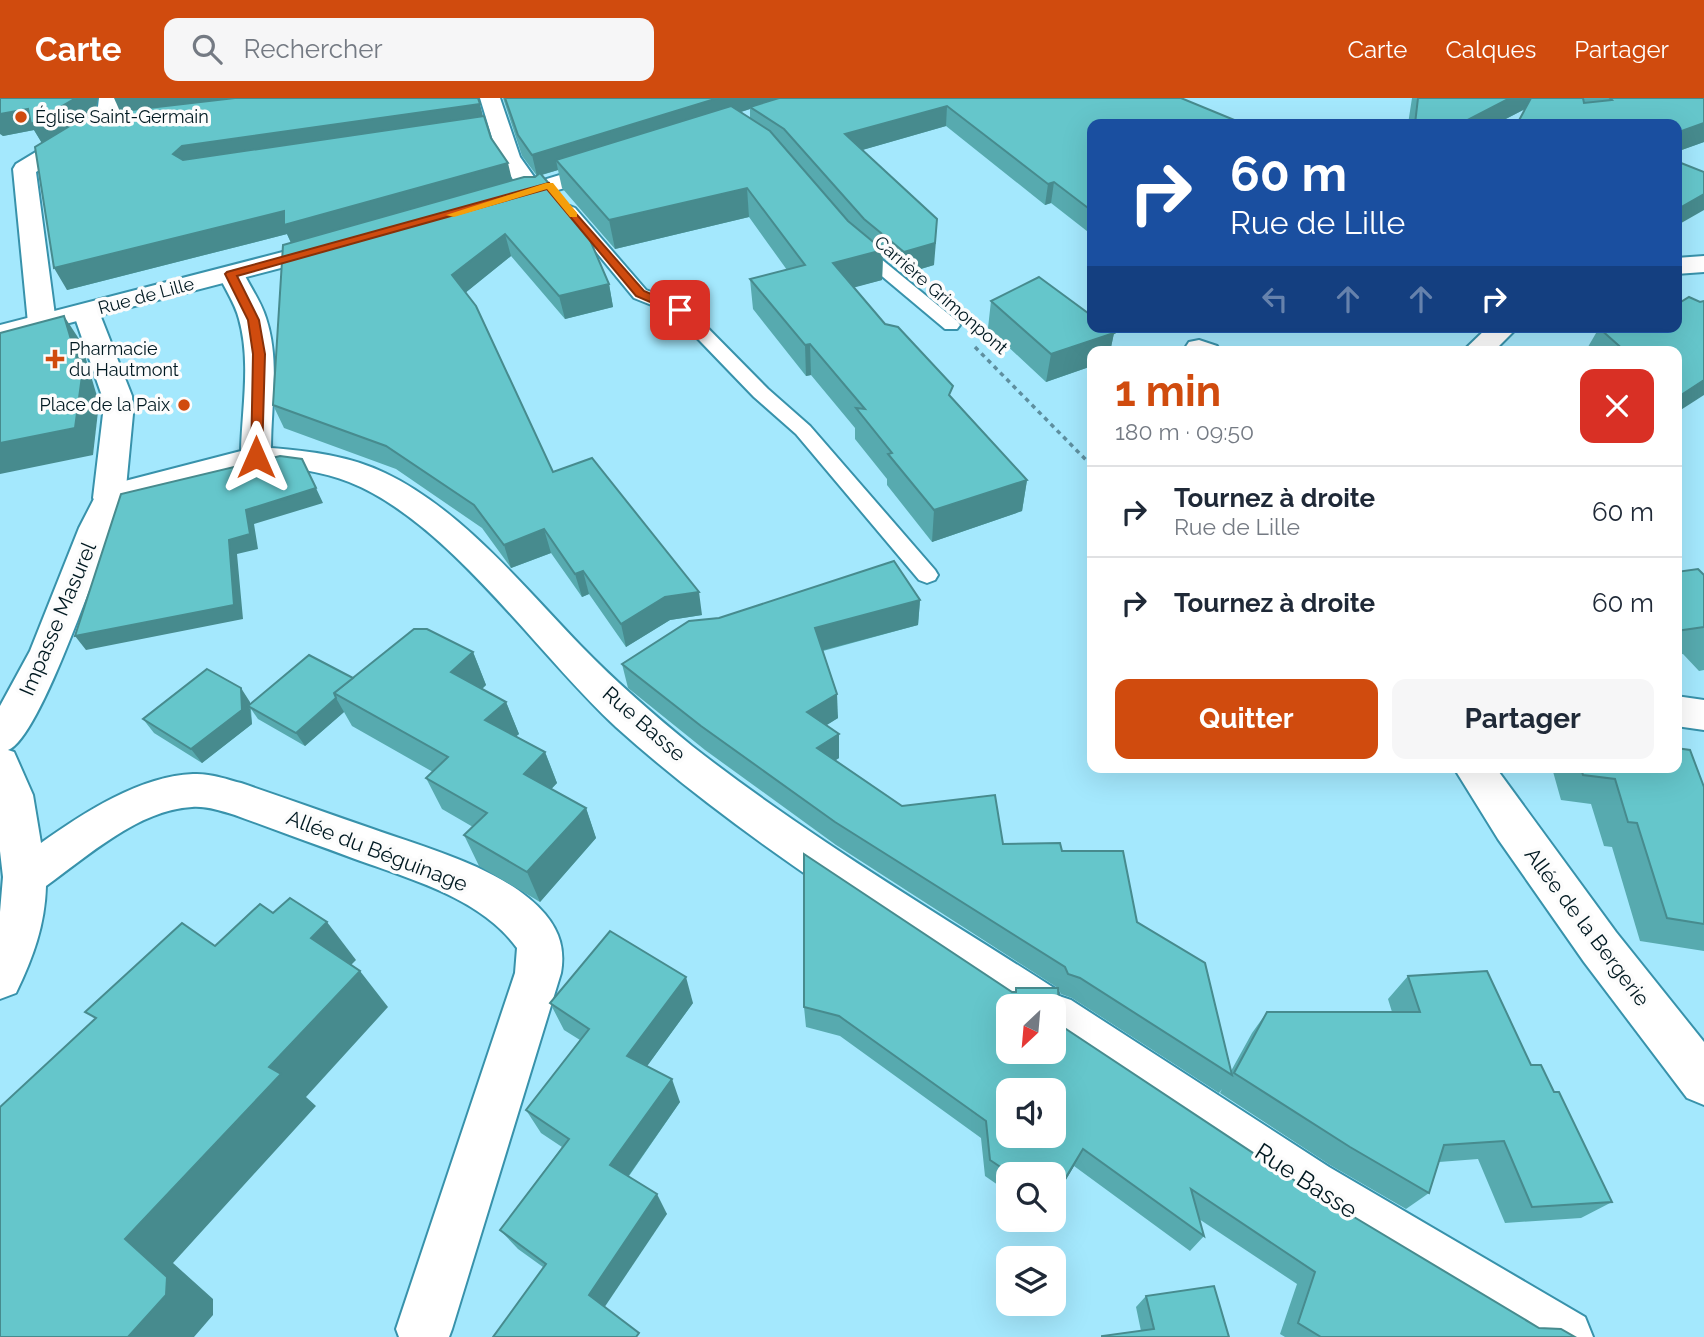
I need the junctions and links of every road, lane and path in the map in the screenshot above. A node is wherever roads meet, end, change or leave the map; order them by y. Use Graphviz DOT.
graph roads {
  1 [pos="109,98"];
  2 [pos="490,98"];
  3 [pos="126,125"];
  4 [pos="95,127"];
  5 [pos="625,162"];
  6 [pos="0,165"];
  7 [pos="24,169"];
  8 [pos="541,188"];
  9 [pos="478,207"];
  10 [pos="846,235"];
  11 [pos="352,242"];
  12 [pos="1704,264"];
  13 [pos="1682,266"];
  14 [pos="231,274"];
  15 [pos="86,312"];
  16 [pos="43,323"];
  17 [pos="951,325"];
  18 [pos="0,333"];
  19 [pos="1498,333"];
  20 [pos="1483,346"];
  21 [pos="256,457"];
  22 [pos="1087,461"];
  23 [pos="109,498"];
  24 [pos="927,575"];
  25 [pos="630,665"];
  26 [pos="598,686"];
  27 [pos="1682,712"];
  28 [pos="1704,715"];
  29 [pos="0,737"];
  30 [pos="0,763"];
  31 [pos="1478,773"];
  32 [pos="25,877"];
  33 [pos="0,978"];
  34 [pos="1022,994"];
  35 [pos="1066,1024"];
  36 [pos="1704,1082"];
  37 [pos="424,1329"];
  38 [pos="1565,1337"];
  1 -- 4 [label="street"];
  2 -- 8 [label="street"];
  3 -- 4 [label="street"];
  4 -- 7 [label="street"];
  5 -- 8 [label="street"];
  6 -- 7 [label="street"];
  7 -- 16 [label="street"];
  8 -- 9 [label="street"];
  8 -- 24 [label="lane"];
  10 -- 17 [label="lane, Carrière Grimonpont"];
  11 -- 14 [label="street, Rue de Lille"];
  12 -- 13 [label="street"];
  14 -- 15 [label="street, Rue de Lille"];
  14 -- 21 [label="street"];
  15 -- 16 [label="street, Rue de Lille"];
  15 -- 23 [label="street"];
  16 -- 18 [label="street, Rue de Lille"];
  17 -- 22 [label="path, Carrière Grimonpont"];
  19 -- 20 [label="street"];
  21 -- 23 [label="street"];
  21 -- 26 [label="street, Rue Basse"];
  23 -- 29 [label="street, Impasse Masurel"];
  25 -- 26 [label="street"];
  26 -- 34 [label="street, Rue Basse"];
  27 -- 28 [label="street"];
  30 -- 32 [label="street"];
  31 -- 36 [label="street, Allée de la Bergerie"];
  32 -- 33 [label="street"];
  32 -- 37 [label="street, Allée du Béguinage"];
  35 -- 38 [label="street, Rue Basse"];
}
